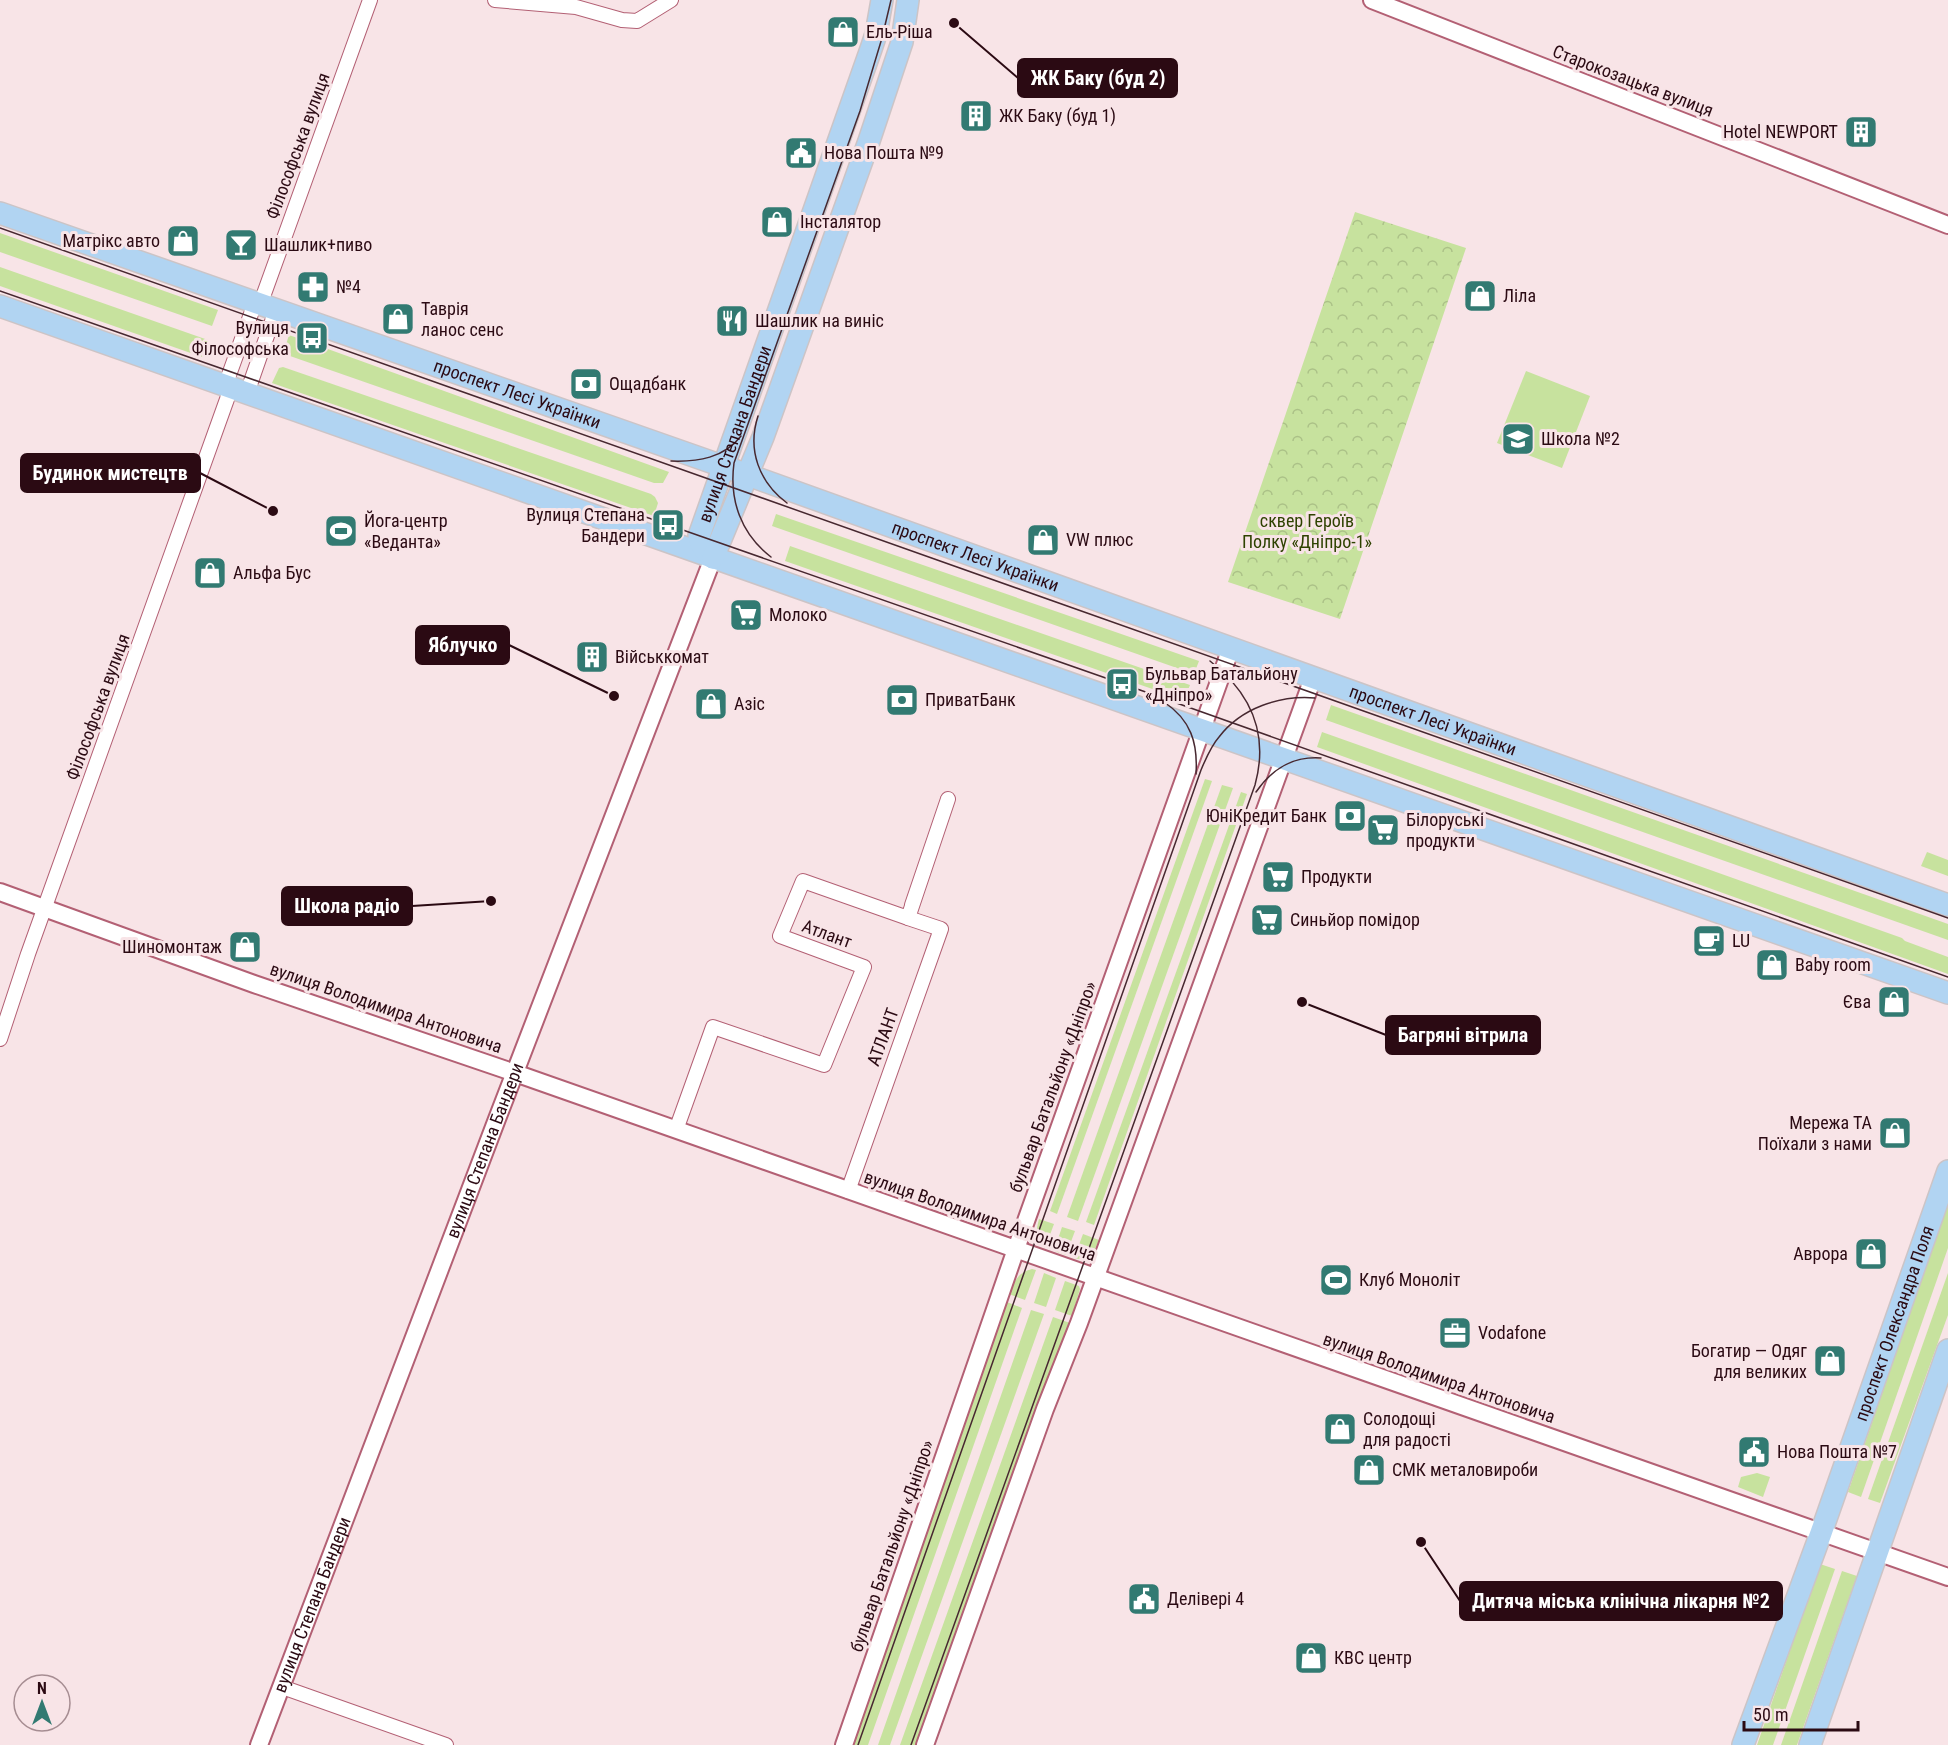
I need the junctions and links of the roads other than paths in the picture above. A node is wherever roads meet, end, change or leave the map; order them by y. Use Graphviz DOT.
graph roads {
  1 [pos="370,0"];
  2 [pos="495,0"];
  3 [pos="671,0"];
  4 [pos="882,0"];
  5 [pos="908,0"];
  6 [pos="1372,0"];
  7 [pos="0,213"];
  8 [pos="1948,225"];
  9 [pos="0,306"];
  10 [pos="264,306"];
  11 [pos="234,389"];
  12 [pos="737,427"];
  13 [pos="763,437"];
  14 [pos="680,451"];
  15 [pos="723,466"];
  16 [pos="748,474"];
  17 [pos="804,495"];
  18 [pos="713,558"];
  19 [pos="1231,648"];
  20 [pos="1313,678"];
  21 [pos="1201,730"];
  22 [pos="1283,759"];
  23 [pos="0,892"];
  24 [pos="1948,905"];
  25 [pos="46,908"];
  26 [pos="910,911"];
  27 [pos="1948,993"];
  28 [pos="0,1039"];
  29 [pos="515,1073"];
  30 [pos="676,1130"];
  31 [pos="1948,1171"];
  32 [pos="848,1191"];
  33 [pos="1016,1249"];
  34 [pos="1096,1277"];
  35 [pos="1948,1350"];
  36 [pos="1821,1533"];
  37 [pos="1878,1553"];
  38 [pos="1948,1577"];
  39 [pos="282,1687"];
  40 [pos="259,1745"];
  41 [pos="446,1745"];
  42 [pos="844,1745"];
  43 [pos="925,1745"];
  44 [pos="1743,1745"];
  45 [pos="1810,1745"];
  1 -- 10 [label="street, Філософська вулиця"];
  2 -- 3 [label="street"];
  4 -- 12 [label="main road, вулиця Степана Бандери"];
  5 -- 13 [label="main road, вулиця Степана Бандери"];
  6 -- 8 [label="street, Старокозацька вулиця"];
  7 -- 10 [label="main road, проспект Лесі Українки"];
  9 -- 11 [label="main road"];
  10 -- 11 [label="street, Філософська вулиця"];
  10 -- 11 [label="street, Філософська вулиця"];
  10 -- 14 [label="main road, проспект Лесі Українки"];
  11 -- 18 [label="main road"];
  11 -- 25 [label="street, Філософська вулиця"];
  12 -- 14 [label="main road"];
  12 -- 15 [label="main road, вулиця Степана Бандери"];
  13 -- 16 [label="main road, вулиця Степана Бандери"];
  13 -- 17 [label="main road"];
  14 -- 15 [label="main road, проспект Лесі Українки"];
  15 -- 16 [label="main road, проспект Лесі Українки"];
  15 -- 18 [label="main road, вулиця Степана Бандери"];
  16 -- 17 [label="main road, проспект Лесі Українки"];
  16 -- 18 [label="main road, вулиця Степана Бандери"];
  17 -- 19 [label="main road, проспект Лесі Українки"];
  18 -- 21 [label="main road"];
  18 -- 29 [label="street, вулиця Степана Бандери"];
  19 -- 20 [label="main road, проспект Лесі Українки"];
  19 -- 21 [label="street, бульвар Батальйону «Дніпро»"];
  20 -- 22 [label="street"];
  20 -- 24 [label="main road, проспект Лесі Українки"];
  21 -- 22 [label="main road"];
  21 -- 33 [label="street, бульвар Батальйону «Дніпро»"];
  22 -- 27 [label="main road"];
  22 -- 34 [label="street"];
  23 -- 25 [label="street, вулиця Володимира Антоновича"];
  25 -- 28 [label="street, Філософська вулиця"];
  25 -- 29 [label="street, вулиця Володимира Антоновича"];
  26 -- 26 [label="street"];
  26 -- 30 [label="street, Атлант"];
  26 -- 32 [label="street, АТЛАНТ"];
  29 -- 30 [label="street, вулиця Володимира Антоновича"];
  29 -- 39 [label="street, вулиця Степана Бандери"];
  30 -- 32 [label="street, вулиця Володимира Антоновича"];
  31 -- 36 [label="main road, проспект Олександра Поля"];
  32 -- 33 [label="street, вулиця Володимира Антоновича"];
  33 -- 34 [label="street, вулиця Володимира Антоновича"];
  33 -- 42 [label="street, бульвар Батальйону «Дніпро»"];
  34 -- 36 [label="street, вулиця Володимира Антоновича"];
  34 -- 43 [label="street"];
  35 -- 37 [label="main road"];
  36 -- 37 [label="street, вулиця Володимира Антоновича"];
  36 -- 44 [label="main road, проспект Олександра Поля"];
  37 -- 38 [label="street, вулиця Володимира Антоновича"];
  37 -- 45 [label="main road"];
  39 -- 40 [label="street, вулиця Степана Бандери"];
  39 -- 41 [label="street"];
}
